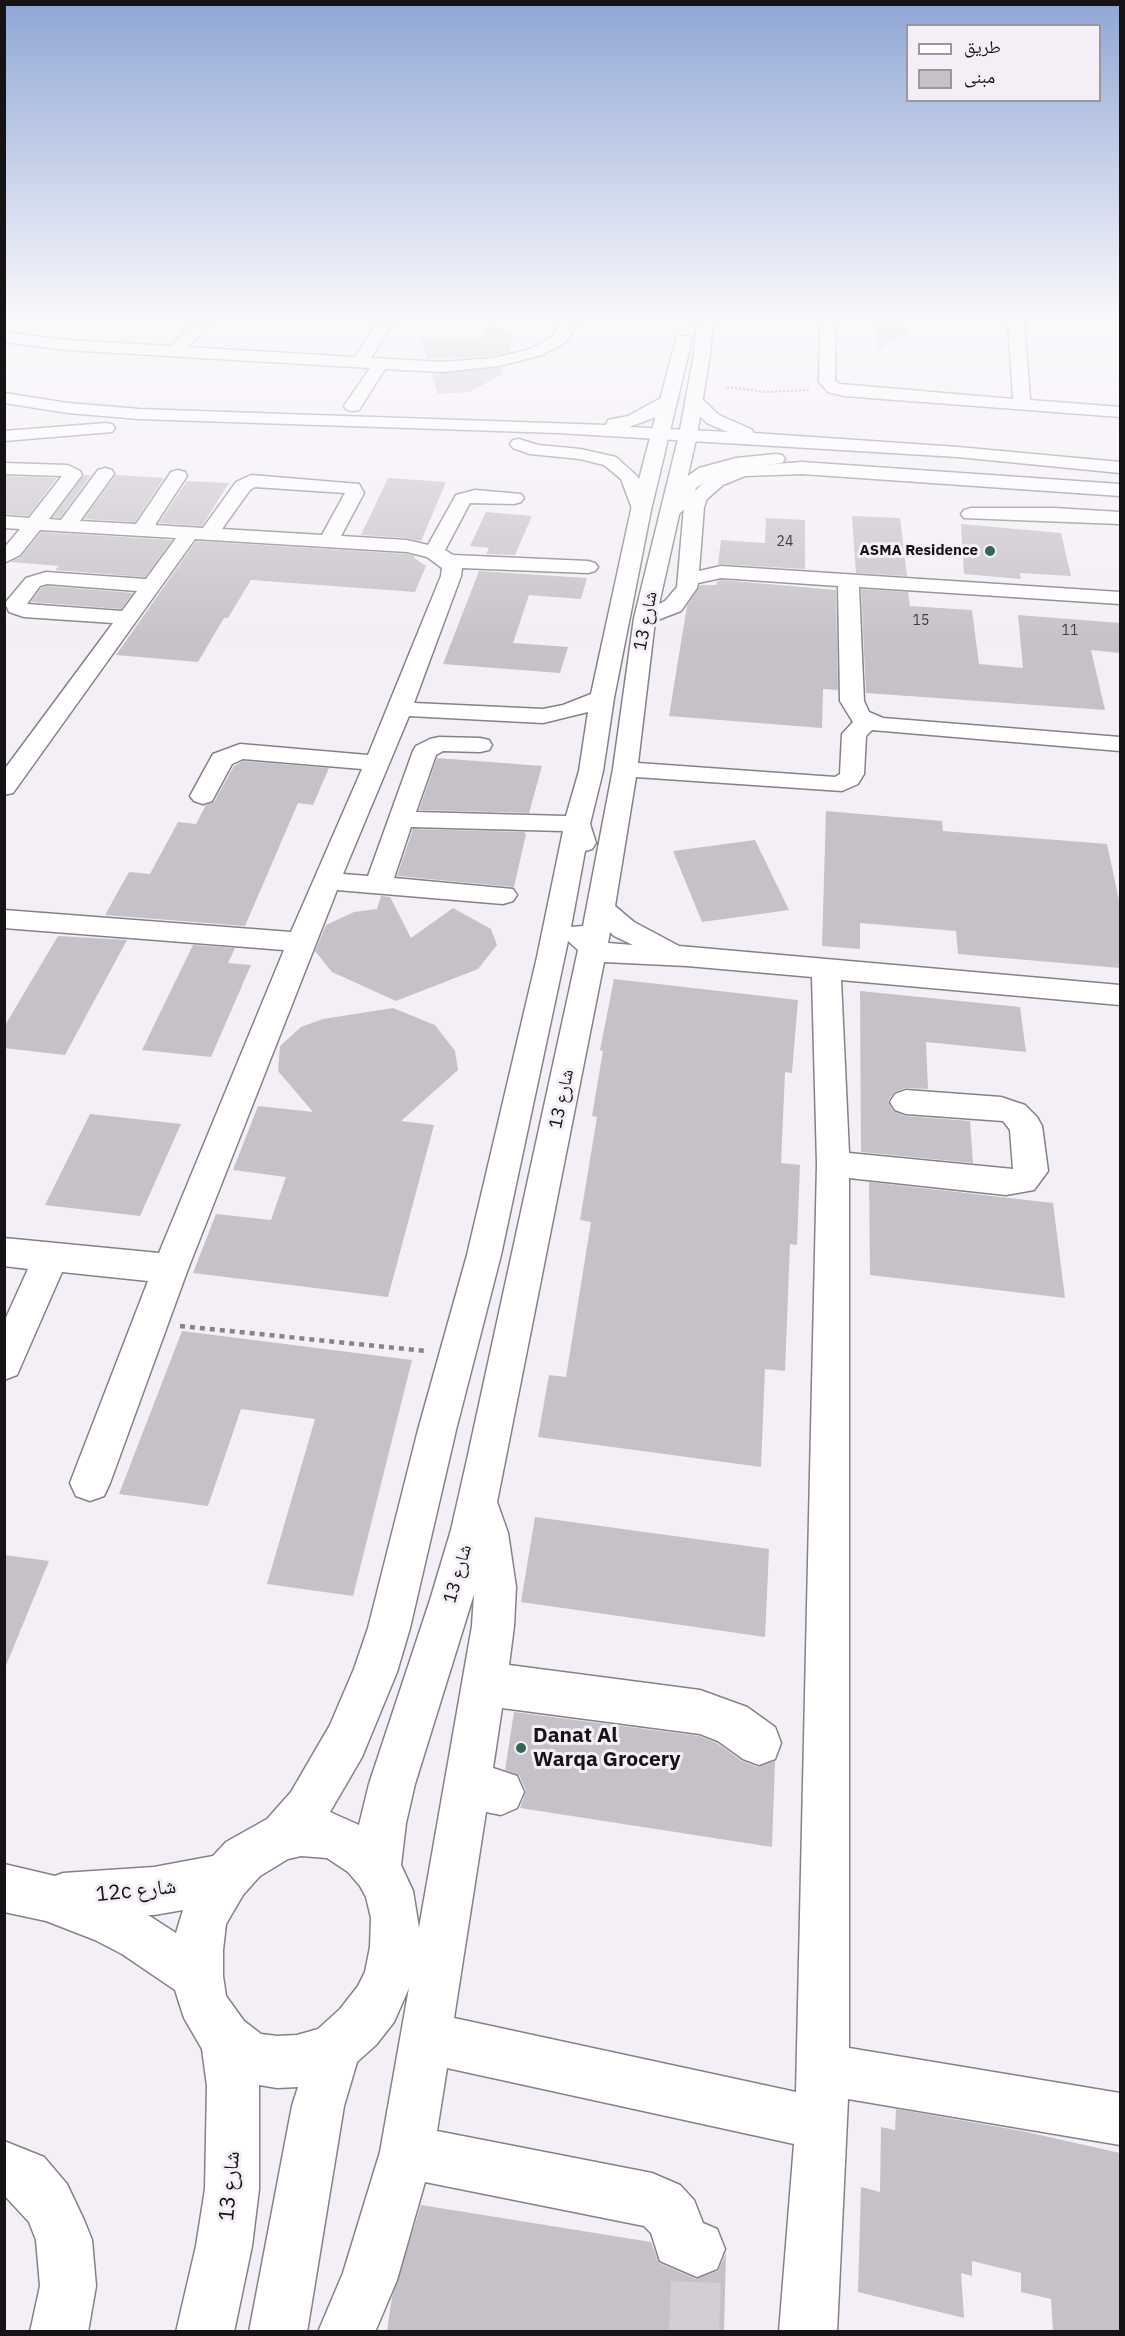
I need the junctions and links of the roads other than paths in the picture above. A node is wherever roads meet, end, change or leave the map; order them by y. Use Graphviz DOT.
graph roads {
  1 [pos="89,429"];
  2 [pos="144,429"];
  3 [pos="563,429"];
  4 [pos="655,429"];
  5 [pos="689,429"];
  6 [pos="736,429"];
  7 [pos="4,436"];
  8 [pos="357,437"];
  9 [pos="519,444"];
  10 [pos="686,444"];
  11 [pos="648,445"];
  12 [pos="776,449"];
  13 [pos="1048,462"];
  14 [pos="4,468"];
  15 [pos="1120,468"];
  16 [pos="105,474"];
  17 [pos="178,476"];
  18 [pos="1120,483"];
  19 [pos="1072,486"];
  20 [pos="1120,490"];
  21 [pos="514,498"];
  22 [pos="656,510"];
  23 [pos="971,514"];
  24 [pos="1093,516"];
  25 [pos="1120,518"];
  26 [pos="4,522"];
  27 [pos="35,524"];
  28 [pos="67,525"];
  29 [pos="142,530"];
  30 [pos="200,533"];
  31 [pos="328,542"];
  32 [pos="690,553"];
  33 [pos="441,556"];
  34 [pos="4,557"];
  35 [pos="588,567"];
  36 [pos="722,572"];
  37 [pos="688,579"];
  38 [pos="848,580"];
  39 [pos="152,586"];
  40 [pos="1120,598"];
  41 [pos="128,618"];
  42 [pos="645,618"];
  43 [pos="602,698"];
  44 [pos="400,709"];
  45 [pos="543,716"];
  46 [pos="871,722"];
  47 [pos="596,744"];
  48 [pos="1120,744"];
  49 [pos="480,745"];
  50 [pos="376,763"];
  51 [pos="625,769"];
  52 [pos="4,788"];
  53 [pos="203,796"];
  54 [pos="401,819"];
  55 [pos="577,824"];
  56 [pos="327,880"];
  57 [pos="378,884"];
  58 [pos="503,895"];
  59 [pos="601,909"];
  60 [pos="4,919"];
  61 [pos="301,942"];
  62 [pos="687,956"];
  63 [pos="590,965"];
  64 [pos="826,969"];
  65 [pos="1120,995"];
  66 [pos="906,1102"];
  67 [pos="832,1164"];
  68 [pos="4,1252"];
  69 [pos="51,1257"];
  70 [pos="170,1269"];
  71 [pos="4,1364"];
  72 [pos="90,1483"];
  73 [pos="477,1500"];
  74 [pos="484,1684"];
  75 [pos="759,1743"];
  76 [pos="284,1836"];
  77 [pos="377,1869"];
  78 [pos="226,1878"];
  79 [pos="25,1892"];
  80 [pos="198,1976"];
  81 [pos="427,2038"];
  82 [pos="226,2039"];
  83 [pos="336,2047"];
  84 [pos="822,2069"];
  85 [pos="1120,2119"];
  86 [pos="822,2124"];
  87 [pos="407,2152"];
  88 [pos="4,2168"];
  89 [pos="697,2249"];
  90 [pos="59,2331"];
  91 [pos="205,2331"];
  92 [pos="278,2331"];
  93 [pos="346,2331"];
  94 [pos="808,2331"];
  1 -- 7 [label="street"];
  2 -- 8 [label="street"];
  3 -- 11 [label="street"];
  4 -- 11 [label="street, شارع 13"];
  5 -- 10 [label="street, شارع 13"];
  6 -- 12 [label="street"];
  8 -- 9 [label="street"];
  8 -- 11 [label="street"];
  9 -- 11 [label="street"];
  9 -- 22 [label="street"];
  10 -- 11 [label="street"];
  10 -- 12 [label="street"];
  10 -- 13 [label="street"];
  10 -- 22 [label="street, شارع 13"];
  11 -- 22 [label="street, شارع 13"];
  12 -- 13 [label="street"];
  12 -- 18 [label="street"];
  12 -- 22 [label="street"];
  13 -- 15 [label="street"];
  14 -- 27 [label="street"];
  16 -- 28 [label="street"];
  17 -- 29 [label="street"];
  19 -- 20 [label="street"];
  19 -- 24 [label="street"];
  19 -- 32 [label="street"];
  21 -- 33 [label="street"];
  22 -- 42 [label="street, شارع 13"];
  22 -- 43 [label="street, شارع 13"];
  23 -- 24 [label="street"];
  24 -- 25 [label="street"];
  26 -- 27 [label="street"];
  27 -- 28 [label="street"];
  27 -- 34 [label="street"];
  28 -- 29 [label="street"];
  29 -- 30 [label="street"];
  30 -- 31 [label="street"];
  30 -- 31 [label="street"];
  30 -- 39 [label="street"];
  31 -- 33 [label="street"];
  32 -- 36 [label="street"];
  32 -- 37 [label="street"];
  33 -- 35 [label="street"];
  33 -- 44 [label="street"];
  36 -- 37 [label="street"];
  36 -- 38 [label="street"];
  37 -- 42 [label="street"];
  38 -- 40 [label="street"];
  38 -- 46 [label="street"];
  39 -- 41 [label="street"];
  39 -- 41 [label="street"];
  41 -- 52 [label="street"];
  42 -- 51 [label="street, شارع 13"];
  43 -- 45 [label="street"];
  43 -- 47 [label="street, شارع 13"];
  44 -- 45 [label="street"];
  44 -- 50 [label="street"];
  45 -- 47 [label="street"];
  46 -- 48 [label="street"];
  46 -- 51 [label="street"];
  47 -- 55 [label="street, شارع 13"];
  49 -- 54 [label="street"];
  50 -- 53 [label="street"];
  50 -- 56 [label="street"];
  51 -- 59 [label="street, شارع 13"];
  54 -- 55 [label="street"];
  54 -- 57 [label="street"];
  55 -- 63 [label="street"];
  55 -- 76 [label="street, شارع 13"];
  56 -- 57 [label="street"];
  56 -- 61 [label="street"];
  57 -- 58 [label="street"];
  59 -- 62 [label="street"];
  59 -- 63 [label="street, شارع 13"];
  60 -- 61 [label="street"];
  61 -- 70 [label="street"];
  62 -- 63 [label="street"];
  62 -- 64 [label="street"];
  63 -- 73 [label="street, شارع 13"];
  64 -- 65 [label="street"];
  64 -- 67 [label="street"];
  66 -- 67 [label="street"];
  67 -- 84 [label="street"];
  68 -- 69 [label="street"];
  69 -- 70 [label="street"];
  69 -- 71 [label="street"];
  70 -- 72 [label="street"];
  73 -- 74 [label="street"];
  73 -- 77 [label="street, شارع 13"];
  74 -- 75 [label="street"];
  74 -- 81 [label="street"];
  76 -- 77 [label="street"];
  76 -- 78 [label="street"];
  77 -- 83 [label="street"];
  78 -- 79 [label="street, 12c شارع"];
  78 -- 80 [label="street"];
  79 -- 80 [label="street, 12c شارع"];
  80 -- 82 [label="street"];
  81 -- 86 [label="street"];
  81 -- 87 [label="street"];
  82 -- 83 [label="street"];
  82 -- 91 [label="street, شارع 13"];
  83 -- 92 [label="street"];
  84 -- 85 [label="street"];
  84 -- 86 [label="street"];
  86 -- 94 [label="street"];
  87 -- 89 [label="street"];
  87 -- 93 [label="street"];
  88 -- 90 [label="street"];
}
